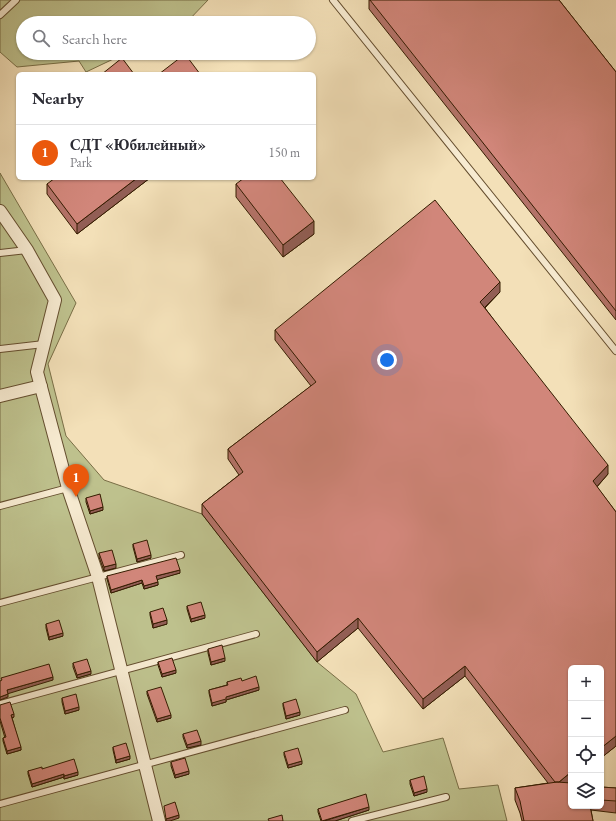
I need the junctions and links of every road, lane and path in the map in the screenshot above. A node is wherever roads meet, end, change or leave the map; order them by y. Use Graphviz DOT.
graph roads {
  1 [pos="16,0"];
  2 [pos="333,0"];
  3 [pos="0,15"];
  4 [pos="0,211"];
  5 [pos="27,250"];
  6 [pos="0,253"];
  7 [pos="44,344"];
  8 [pos="0,349"];
  9 [pos="616,351"];
  10 [pos="41,386"];
  11 [pos="0,396"];
  12 [pos="68,488"];
  13 [pos="0,506"];
  14 [pos="181,555"];
  15 [pos="98,577"];
  16 [pos="0,603"];
  17 [pos="256,634"];
  18 [pos="120,672"];
  19 [pos="0,704"];
  20 [pos="345,710"];
  21 [pos="144,765"];
  22 [pos="446,797"];
  23 [pos="0,804"];
  24 [pos="159,821"];
  25 [pos="352,821"];
  1 -- 3 [label="lane"];
  2 -- 9 [label="lane"];
  4 -- 5 [label="street"];
  5 -- 6 [label="lane"];
  5 -- 7 [label="street"];
  7 -- 8 [label="lane"];
  7 -- 10 [label="street"];
  10 -- 11 [label="street"];
  10 -- 12 [label="street"];
  12 -- 13 [label="lane"];
  12 -- 15 [label="street"];
  14 -- 15 [label="lane"];
  15 -- 16 [label="lane"];
  15 -- 18 [label="street"];
  17 -- 18 [label="lane"];
  18 -- 19 [label="lane"];
  18 -- 21 [label="street"];
  20 -- 21 [label="lane"];
  21 -- 23 [label="lane"];
  21 -- 24 [label="street"];
  22 -- 25 [label="lane"];
}
